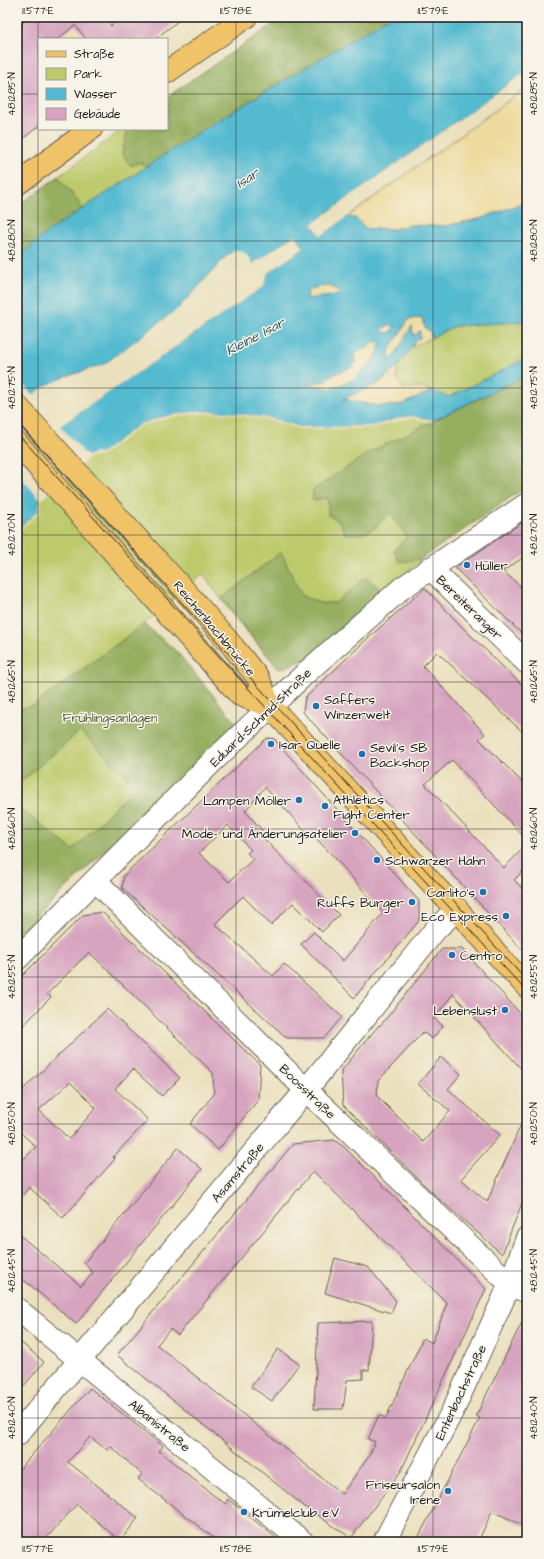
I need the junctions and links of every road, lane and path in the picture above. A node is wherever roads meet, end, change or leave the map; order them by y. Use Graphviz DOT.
graph roads {
  1 [pos="246,17"];
  2 [pos="168,71"];
  3 [pos="90,130"];
  4 [pos="17,184"];
  5 [pos="17,406"];
  6 [pos="17,443"];
  7 [pos="527,504"];
  8 [pos="430,568"];
  9 [pos="527,663"];
  10 [pos="270,706"];
  11 [pos="96,881"];
  12 [pos="457,909"];
  13 [pos="17,960"];
  14 [pos="527,987"];
  15 [pos="306,1090"];
  16 [pos="527,1238"];
  17 [pos="518,1288"];
  18 [pos="17,1309"];
  19 [pos="80,1360"];
  20 [pos="17,1435"];
  21 [pos="304,1542"];
  22 [pos="384,1542"];
  1 -- 2 [label="main road"];
  3 -- 4 [label="main road"];
  5 -- 10 [label="main road, Reichenbachbrücke"];
  6 -- 10 [label="main road, Reichenbachbrücke"];
  7 -- 8 [label="street, Eduard-Schmid-Straße"];
  8 -- 9 [label="street, Bereiteranger"];
  8 -- 10 [label="street, Eduard-Schmid-Straße"];
  10 -- 11 [label="street, Eduard-Schmid-Straße"];
  10 -- 12 [label="main road"];
  11 -- 13 [label="street, Eduard-Schmid-Straße"];
  11 -- 15 [label="street, Boosstraße"];
  12 -- 14 [label="main road"];
  12 -- 15 [label="street, Asamstraße"];
  15 -- 17 [label="street, Boosstraße"];
  15 -- 19 [label="street, Asamstraße"];
  16 -- 17 [label="street, Entenbachstraße"];
  17 -- 22 [label="street, Entenbachstraße"];
  18 -- 19 [label="street, Albanistraße"];
  19 -- 20 [label="street, Asamstraße"];
  19 -- 21 [label="street, Albanistraße"];
}
